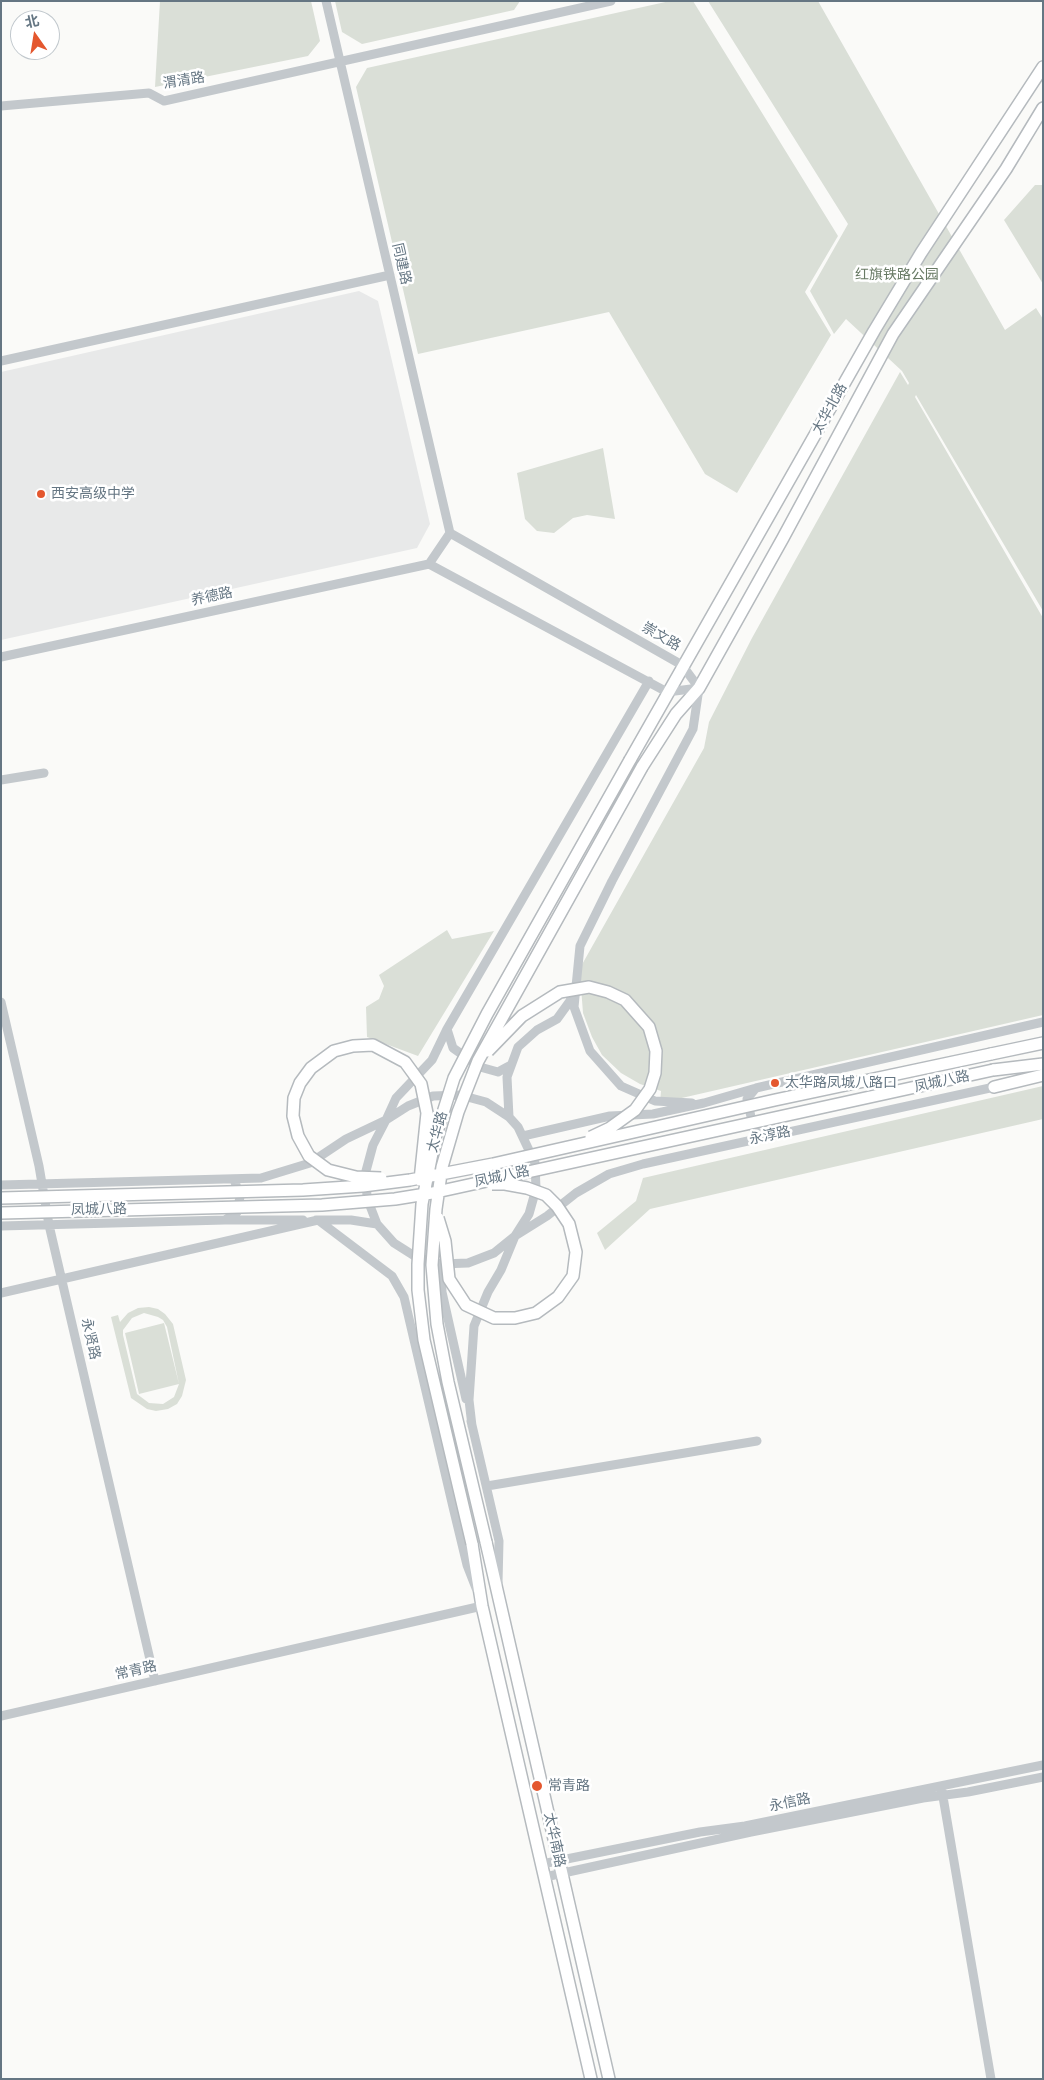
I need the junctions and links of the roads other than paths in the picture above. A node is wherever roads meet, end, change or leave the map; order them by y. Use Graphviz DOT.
graph roads {
  1 [pos="326,1"];
  2 [pos="612,1"];
  3 [pos="340,61"];
  4 [pos="1043,67"];
  5 [pos="1,106"];
  6 [pos="1043,108"];
  7 [pos="390,275"];
  8 [pos="1,361"];
  9 [pos="450,533"];
  10 [pos="429,564"];
  11 [pos="1,657"];
  12 [pos="682,665"];
  13 [pos="649,681"];
  14 [pos="699,688"];
  15 [pos="667,692"];
  16 [pos="630,760"];
  17 [pos="642,767"];
  18 [pos="44,773"];
  19 [pos="1,780"];
  20 [pos="577,974"];
  21 [pos="1,1002"];
  22 [pos="1043,1022"];
  23 [pos="446,1029"];
  24 [pos="1043,1042"];
  25 [pos="478,1061"];
  26 [pos="1043,1064"];
  27 [pos="511,1065"];
  28 [pos="1043,1077"];
  29 [pos="994,1086"];
  30 [pos="756,1088"];
  31 [pos="704,1103"];
  32 [pos="509,1117"];
  33 [pos="386,1120"];
  34 [pos="523,1136"];
  35 [pos="764,1137"];
  36 [pos="565,1148"];
  37 [pos="234,1179"];
  38 [pos="410,1180"];
  39 [pos="41,1184"];
  40 [pos="1,1185"];
  41 [pos="468,1185"];
  42 [pos="1,1198"];
  43 [pos="436,1209"];
  44 [pos="1,1213"];
  45 [pos="225,1220"];
  46 [pos="318,1220"];
  47 [pos="378,1224"];
  48 [pos="49,1225"];
  49 [pos="1,1226"];
  50 [pos="420,1231"];
  51 [pos="515,1236"];
  52 [pos="441,1264"];
  53 [pos="62,1280"];
  54 [pos="1,1293"];
  55 [pos="472,1426"];
  56 [pos="757,1442"];
  57 [pos="487,1486"];
  58 [pos="486,1542"];
  59 [pos="472,1544"];
  60 [pos="498,1603"];
  61 [pos="482,1606"];
  62 [pos="155,1681"];
  63 [pos="1,1716"];
  64 [pos="1043,1764"];
  65 [pos="1043,1777"];
  66 [pos="941,1786"];
  67 [pos="943,1796"];
  68 [pos="559,1860"];
  69 [pos="542,1864"];
  70 [pos="561,1874"];
  71 [pos="545,1877"];
  72 [pos="591,2079"];
  73 [pos="609,2079"];
  74 [pos="991,2079"];
  1 -- 3 [label="street, 同建路"];
  2 -- 3 [label="street, 渭清路"];
  3 -- 5 [label="street, 渭清路"];
  3 -- 7 [label="street, 同建路"];
  4 -- 12 [label="main road, 太华北路"];
  6 -- 14 [label="main road, 太华北路"];
  7 -- 8 [label="street"];
  7 -- 9 [label="street, 同建路"];
  9 -- 10 [label="street"];
  9 -- 12 [label="street, 崇文路"];
  10 -- 11 [label="street, 养德路"];
  10 -- 13 [label="street"];
  12 -- 14 [label="street, 崇文路"];
  12 -- 15 [label="main road, 太华北路"];
  13 -- 15 [label="street"];
  13 -- 23 [label="street"];
  14 -- 15 [label="street"];
  14 -- 17 [label="main road, 太华北路"];
  14 -- 20 [label="street"];
  15 -- 16 [label="main road, 太华北路"];
  16 -- 50 [label="main road, 太华路, bridge"];
  17 -- 25 [label="main road, 太华路, bridge"];
  18 -- 19 [label="street"];
  20 -- 27 [label="street"];
  20 -- 31 [label="street"];
  21 -- 39 [label="street, 永贤路"];
  22 -- 30 [label="street"];
  23 -- 27 [label="street"];
  23 -- 33 [label="street"];
  24 -- 36 [label="main road, 凤城八路, bridge"];
  25 -- 36 [label="main road, bridge"];
  25 -- 43 [label="main road, 太华路, bridge"];
  26 -- 41 [label="main road, 凤城八路, bridge"];
  27 -- 32 [label="street"];
  28 -- 29 [label="main road"];
  29 -- 35 [label="street, 永淳路"];
  30 -- 31 [label="street"];
  30 -- 35 [label="street"];
  31 -- 34 [label="street"];
  32 -- 33 [label="street"];
  32 -- 34 [label="street"];
  33 -- 37 [label="street, 凤城八路"];
  33 -- 47 [label="street"];
  34 -- 51 [label="street"];
  35 -- 51 [label="street, 永淳路"];
  36 -- 38 [label="main road, 凤城八路, bridge"];
  37 -- 39 [label="street, 凤城八路"];
  37 -- 45 [label="street"];
  38 -- 42 [label="main road, 凤城八路, bridge"];
  38 -- 50 [label="main road, bridge"];
  39 -- 40 [label="street, 凤城八路"];
  39 -- 48 [label="street, 永贤路"];
  41 -- 43 [label="main road, bridge"];
  41 -- 44 [label="main road, 凤城八路, bridge"];
  43 -- 58 [label="main road, 太华路, bridge"];
  45 -- 46 [label="street, 凤城八路"];
  45 -- 48 [label="street, 凤城八路"];
  46 -- 47 [label="street, 凤城八路"];
  46 -- 53 [label="street"];
  46 -- 61 [label="street"];
  47 -- 52 [label="street"];
  48 -- 49 [label="street, 凤城八路"];
  48 -- 53 [label="street, 永贤路"];
  50 -- 59 [label="main road, 太华路, bridge"];
  51 -- 52 [label="street"];
  51 -- 55 [label="street"];
  52 -- 55 [label="street"];
  53 -- 54 [label="street"];
  53 -- 62 [label="street, 永贤路"];
  55 -- 57 [label="street"];
  56 -- 57 [label="street"];
  57 -- 60 [label="street"];
  58 -- 60 [label="main road, 太华南路"];
  59 -- 61 [label="main road, 太华南路"];
  60 -- 68 [label="main road, 太华南路"];
  61 -- 62 [label="street, 常青路"];
  61 -- 69 [label="main road, 太华南路"];
  62 -- 63 [label="street, 常青路"];
  64 -- 66 [label="street, 永信路"];
  65 -- 67 [label="street, 永信路"];
  66 -- 67 [label="street"];
  66 -- 68 [label="street, 永信路"];
  67 -- 70 [label="street, 永信路"];
  67 -- 74 [label="street"];
  68 -- 69 [label="street, 永信路"];
  68 -- 70 [label="main road, 太华南路"];
  69 -- 71 [label="main road, 太华南路"];
  70 -- 71 [label="street, 永信路"];
  70 -- 73 [label="main road, 太华南路"];
  71 -- 72 [label="main road, 太华南路"];
}
